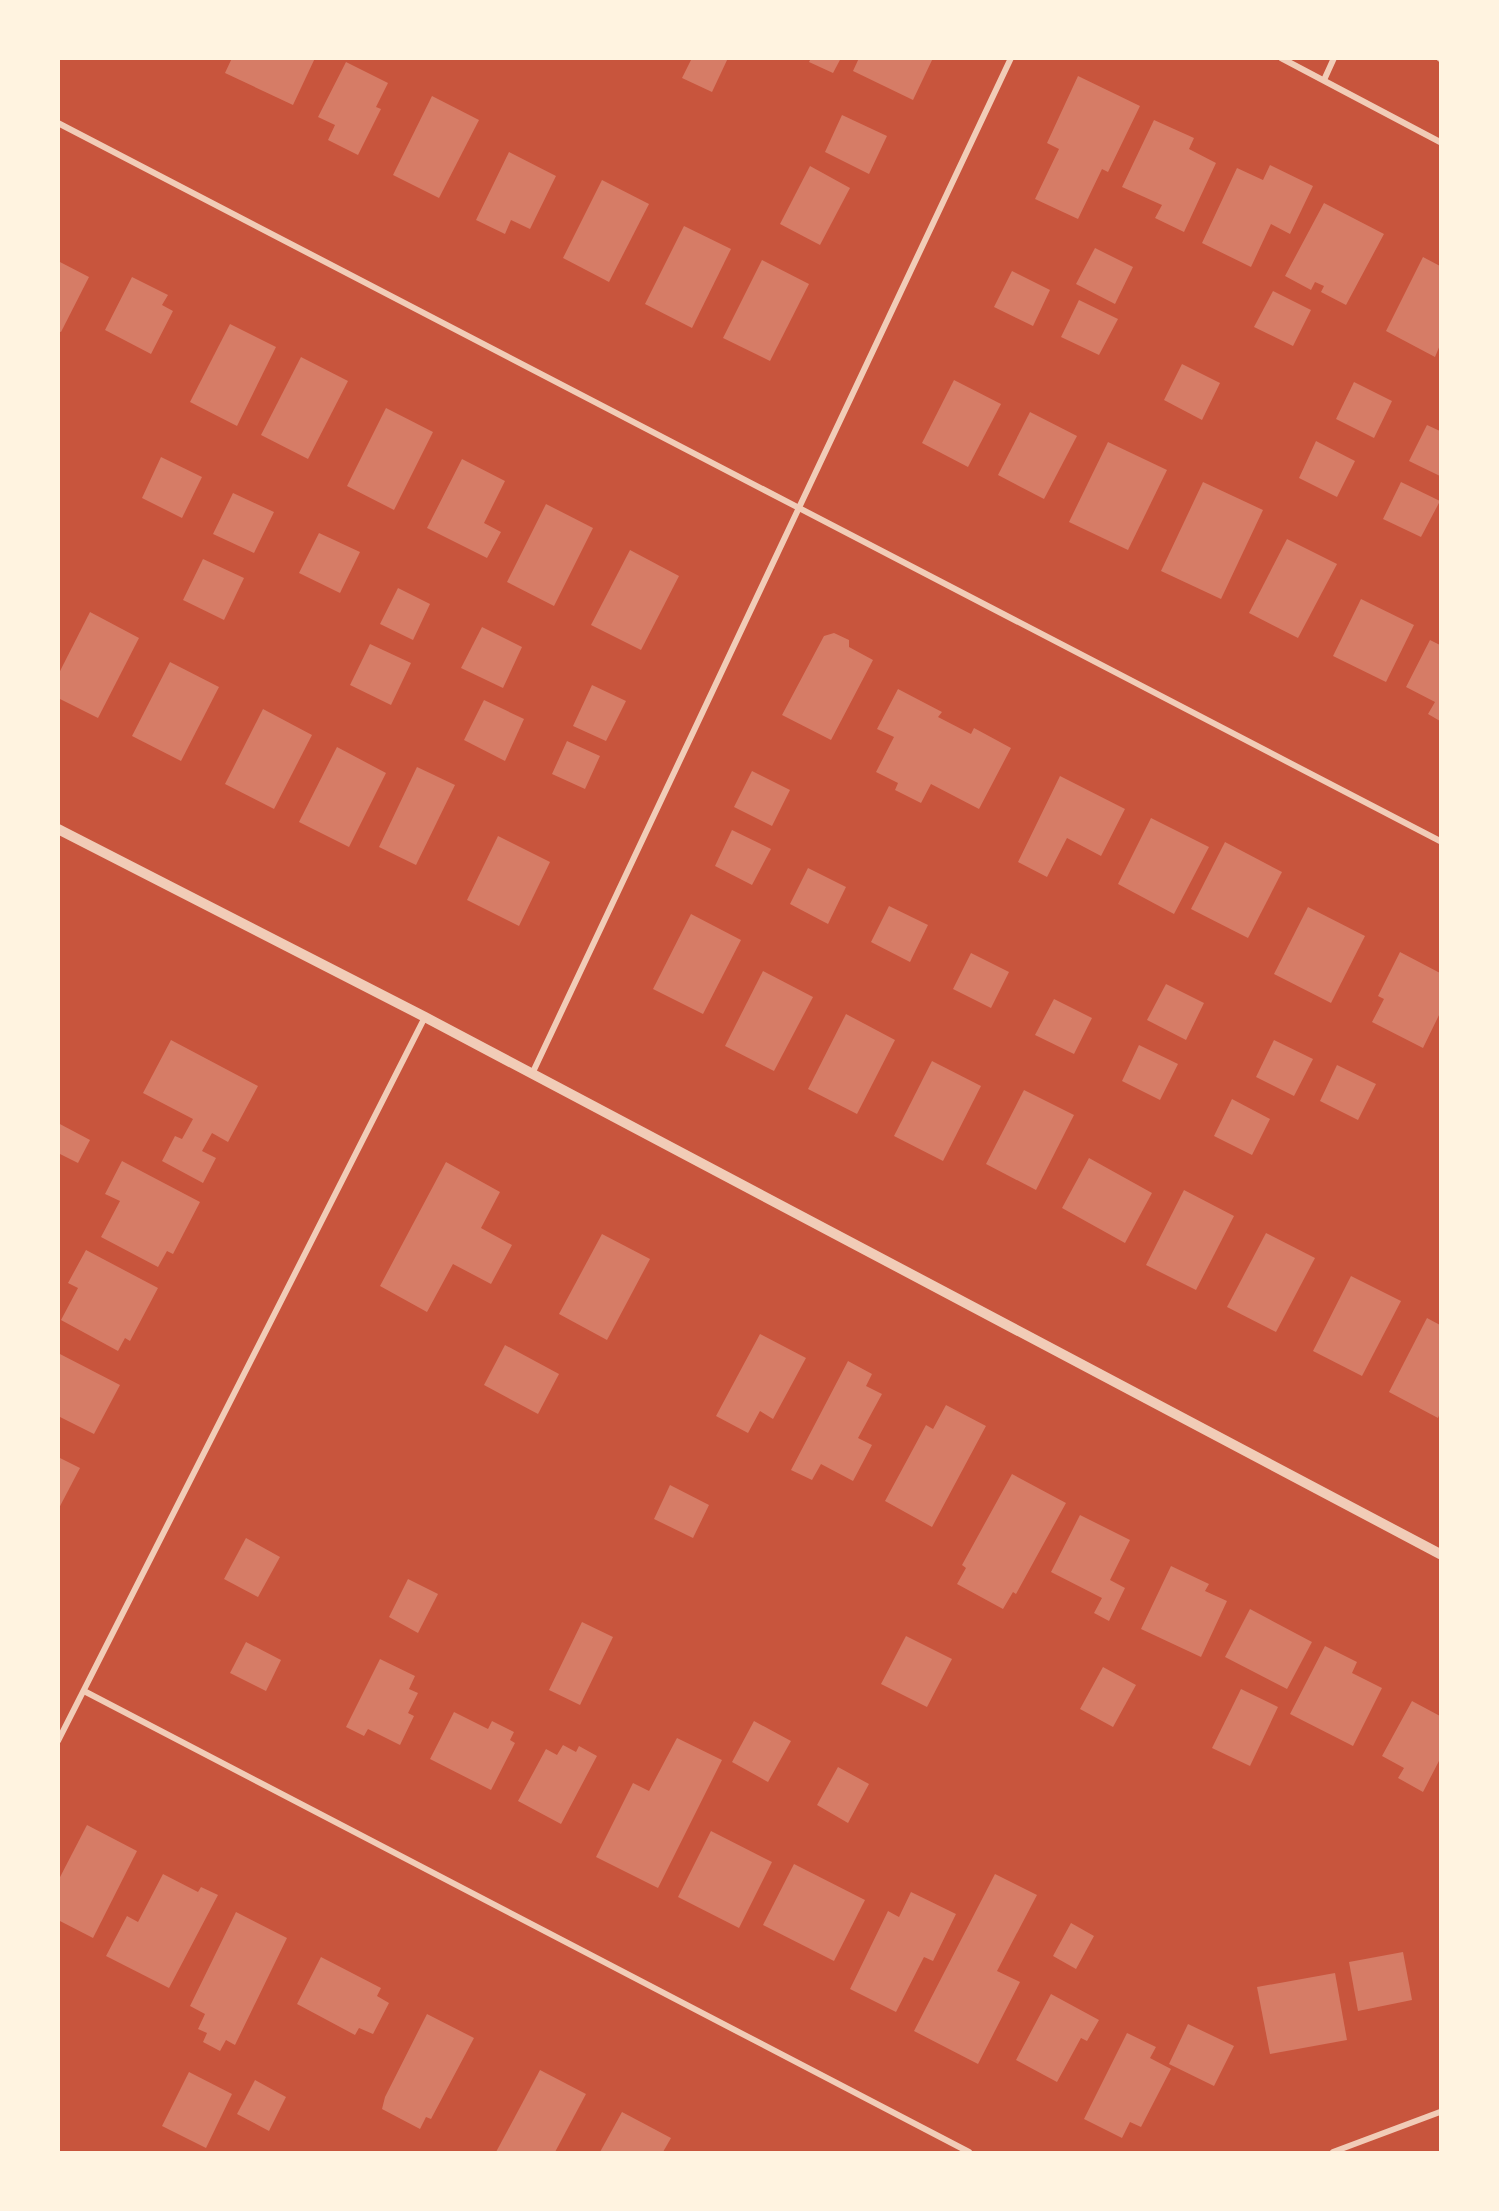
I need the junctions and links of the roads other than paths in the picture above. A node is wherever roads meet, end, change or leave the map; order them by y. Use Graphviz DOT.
graph roads {
  1 [pos="1011,58"];
  2 [pos="1281,58"];
  3 [pos="1334,58"];
  4 [pos="1324,80"];
  5 [pos="58,123"];
  6 [pos="1440,142"];
  7 [pos="800,508"];
  8 [pos="58,829"];
  9 [pos="1440,841"];
  10 [pos="425,1017"];
  11 [pos="532,1074"];
  12 [pos="1440,1554"];
  13 [pos="84,1691"];
  14 [pos="58,1741"];
  15 [pos="1440,2112"];
  16 [pos="969,2152"];
  17 [pos="1334,2152"];
  1 -- 7 [label="street"];
  2 -- 4 [label="street"];
  3 -- 4 [label="street"];
  4 -- 6 [label="street"];
  5 -- 7 [label="street"];
  7 -- 9 [label="street"];
  7 -- 11 [label="street"];
  8 -- 10 [label="street"];
  10 -- 11 [label="street"];
  10 -- 13 [label="street"];
  11 -- 12 [label="street"];
  13 -- 14 [label="street"];
  13 -- 16 [label="street"];
  15 -- 17 [label="street"];
}
